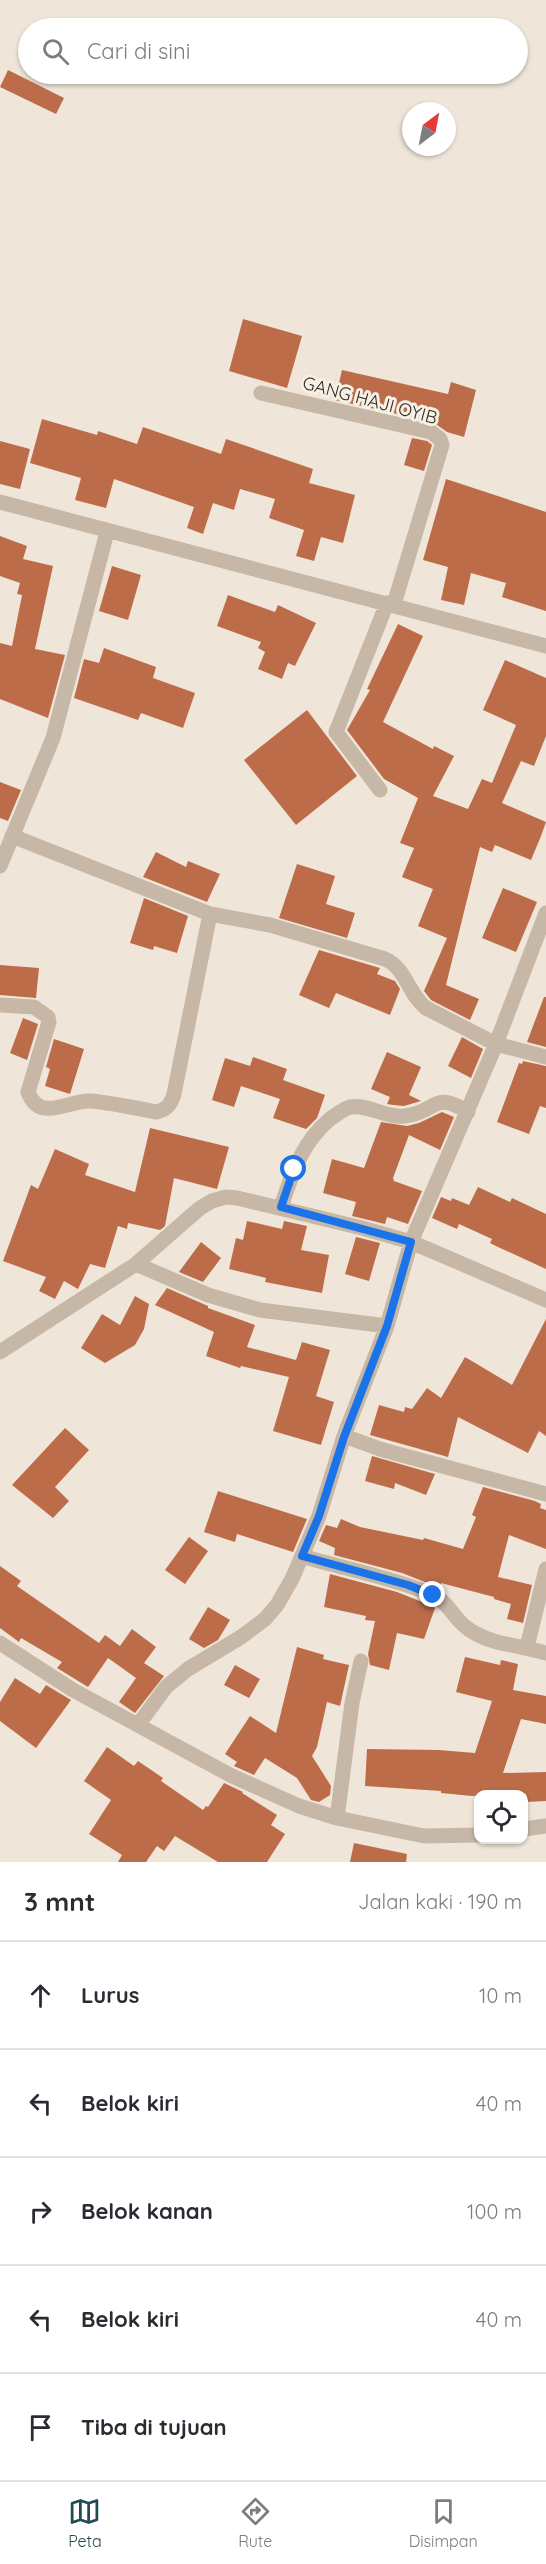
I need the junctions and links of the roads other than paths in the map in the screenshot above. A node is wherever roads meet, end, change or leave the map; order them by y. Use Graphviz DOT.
graph roads {
  1 [pos="261,393"];
  2 [pos="0,502"];
  3 [pos="107,532"];
  4 [pos="391,604"];
  5 [pos="546,646"];
  6 [pos="380,790"];
  7 [pos="12,836"];
  8 [pos="0,866"];
  9 [pos="546,913"];
  10 [pos="210,914"];
  11 [pos="0,1005"];
  12 [pos="496,1044"];
  13 [pos="546,1057"];
  14 [pos="468,1112"];
  15 [pos="281,1207"];
  16 [pos="411,1242"];
  17 [pos="136,1264"];
  18 [pos="546,1300"];
  19 [pos="387,1326"];
  20 [pos="0,1352"];
  21 [pos="344,1437"];
  22 [pos="546,1494"];
  23 [pos="302,1556"];
  24 [pos="546,1569"];
  25 [pos="0,1643"];
  26 [pos="527,1647"];
  27 [pos="546,1653"];
  28 [pos="360,1661"];
  29 [pos="138,1725"];
  30 [pos="337,1818"];
  31 [pos="546,1826"];
  32 [pos="528,1828"];
  33 [pos="474,1835"];
  1 -- 4 [label="street, GANG HAJI OYIB"];
  2 -- 3 [label="street"];
  3 -- 4 [label="street"];
  3 -- 7 [label="street"];
  4 -- 5 [label="street"];
  4 -- 6 [label="street"];
  7 -- 8 [label="street"];
  7 -- 10 [label="street"];
  9 -- 12 [label="street"];
  10 -- 11 [label="street"];
  10 -- 12 [label="street"];
  12 -- 13 [label="street"];
  12 -- 14 [label="street"];
  14 -- 15 [label="street"];
  14 -- 16 [label="street"];
  15 -- 16 [label="street"];
  15 -- 17 [label="street"];
  16 -- 18 [label="street"];
  16 -- 19 [label="street"];
  17 -- 19 [label="street"];
  17 -- 20 [label="street"];
  19 -- 21 [label="street"];
  21 -- 22 [label="street"];
  21 -- 23 [label="street"];
  23 -- 26 [label="street"];
  23 -- 29 [label="street"];
  24 -- 26 [label="street"];
  25 -- 29 [label="street"];
  26 -- 27 [label="street"];
  28 -- 30 [label="street"];
  29 -- 30 [label="street"];
  30 -- 33 [label="street"];
  31 -- 32 [label="street"];
}
